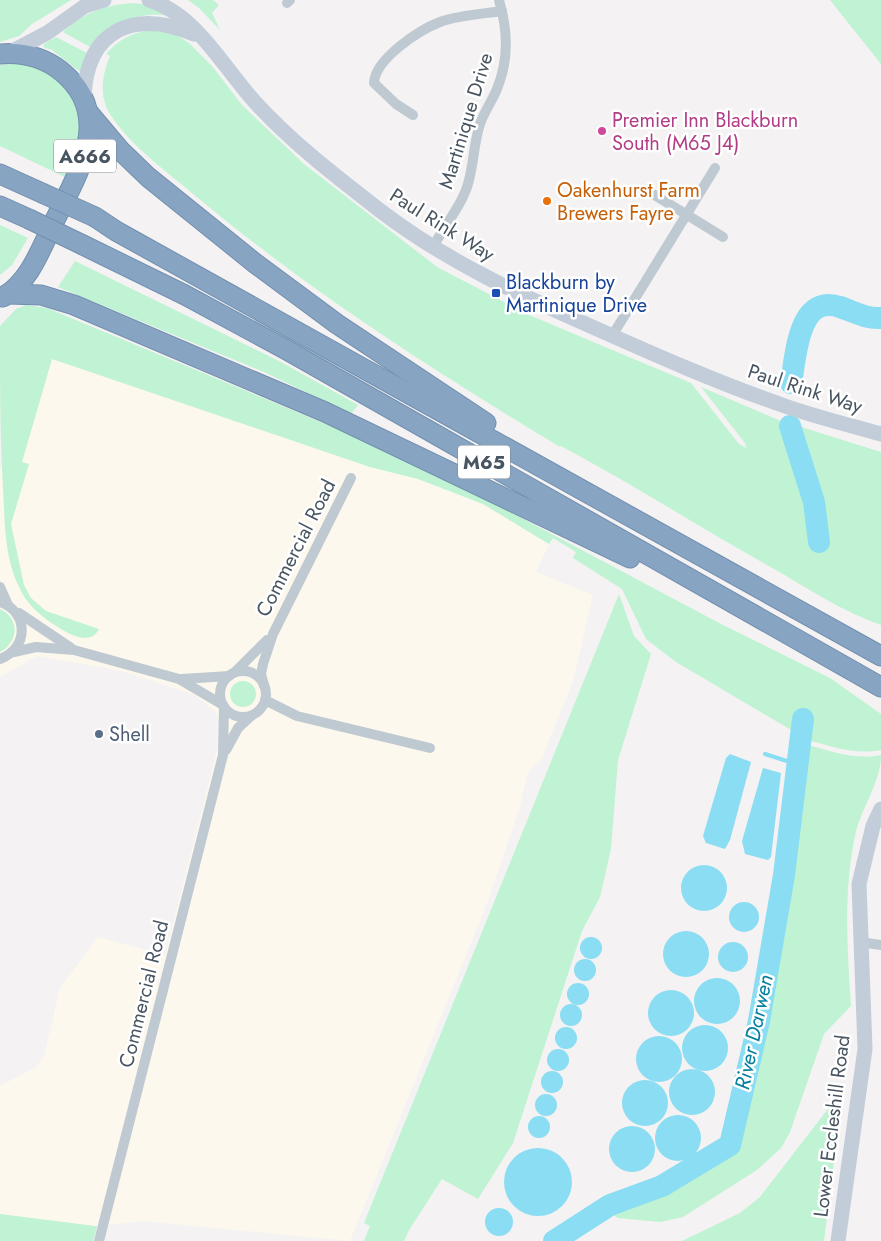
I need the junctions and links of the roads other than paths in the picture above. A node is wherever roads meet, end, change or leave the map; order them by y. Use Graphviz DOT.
graph roads {
  1 [pos="104,0"];
  2 [pos="149,0"];
  3 [pos="499,0"];
  4 [pos="502,11"];
  5 [pos="200,37"];
  6 [pos="5,54"];
  7 [pos="86,105"];
  8 [pos="413,115"];
  9 [pos="715,168"];
  10 [pos="0,174"];
  11 [pos="652,194"];
  12 [pos="0,206"];
  13 [pos="687,215"];
  14 [pos="723,237"];
  15 [pos="433,247"];
  16 [pos="2,298"];
  17 [pos="612,336"];
  18 [pos="881,434"];
  19 [pos="351,478"];
  20 [pos="595,496"];
  21 [pos="0,586"];
  22 [pos="8,605"];
  23 [pos="776,627"];
  24 [pos="273,634"];
  25 [pos="74,650"];
  26 [pos="7,656"];
  27 [pos="881,656"];
  28 [pos="0,666"];
  29 [pos="232,674"];
  30 [pos="179,679"];
  31 [pos="264,686"];
  32 [pos="881,687"];
  33 [pos="265,700"];
  34 [pos="224,706"];
  35 [pos="255,713"];
  36 [pos="430,748"];
  37 [pos="223,755"];
  38 [pos="881,809"];
  39 [pos="860,942"];
  40 [pos="881,945"];
  41 [pos="99,1241"];
  42 [pos="838,1241"];
  1 -- 6 [label="street"];
  2 -- 5 [label="street, Paul Rink Way"];
  3 -- 4 [label="street, Martinique Drive"];
  4 -- 8 [label="street"];
  4 -- 15 [label="street, Martinique Drive"];
  5 -- 7 [label="street, Paul Rink Way"];
  5 -- 15 [label="street, Paul Rink Way"];
  6 -- 7 [label="highway"];
  7 -- 16 [label="highway, A666"];
  7 -- 20 [label="highway, M65"];
  9 -- 13 [label="street"];
  10 -- 20 [label="highway, M65, bridge"];
  11 -- 13 [label="street"];
  12 -- 23 [label="highway, M65, bridge"];
  13 -- 14 [label="street"];
  13 -- 17 [label="street"];
  15 -- 17 [label="street, Paul Rink Way"];
  16 -- 23 [label="highway, M65"];
  17 -- 18 [label="street, Paul Rink Way"];
  19 -- 24 [label="street, Commercial Road"];
  20 -- 27 [label="highway, M65"];
  21 -- 22 [label="street"];
  22 -- 25 [label="street"];
  22 -- 26 [label="street"];
  23 -- 32 [label="highway, M65"];
  24 -- 29 [label="street, Commercial Road"];
  24 -- 31 [label="street, Commercial Road"];
  25 -- 26 [label="street"];
  25 -- 30 [label="street"];
  26 -- 28 [label="street"];
  29 -- 30 [label="street"];
  29 -- 31 [label="street"];
  29 -- 34 [label="street"];
  30 -- 34 [label="street"];
  31 -- 33 [label="street"];
  33 -- 35 [label="street"];
  33 -- 36 [label="street"];
  34 -- 35 [label="street"];
  34 -- 37 [label="street, Commercial Road"];
  35 -- 37 [label="street, Commercial Road"];
  37 -- 41 [label="street, Commercial Road"];
  38 -- 39 [label="street, Lower Eccleshill Road"];
  39 -- 40 [label="street"];
  39 -- 42 [label="street, Lower Eccleshill Road"];
}
